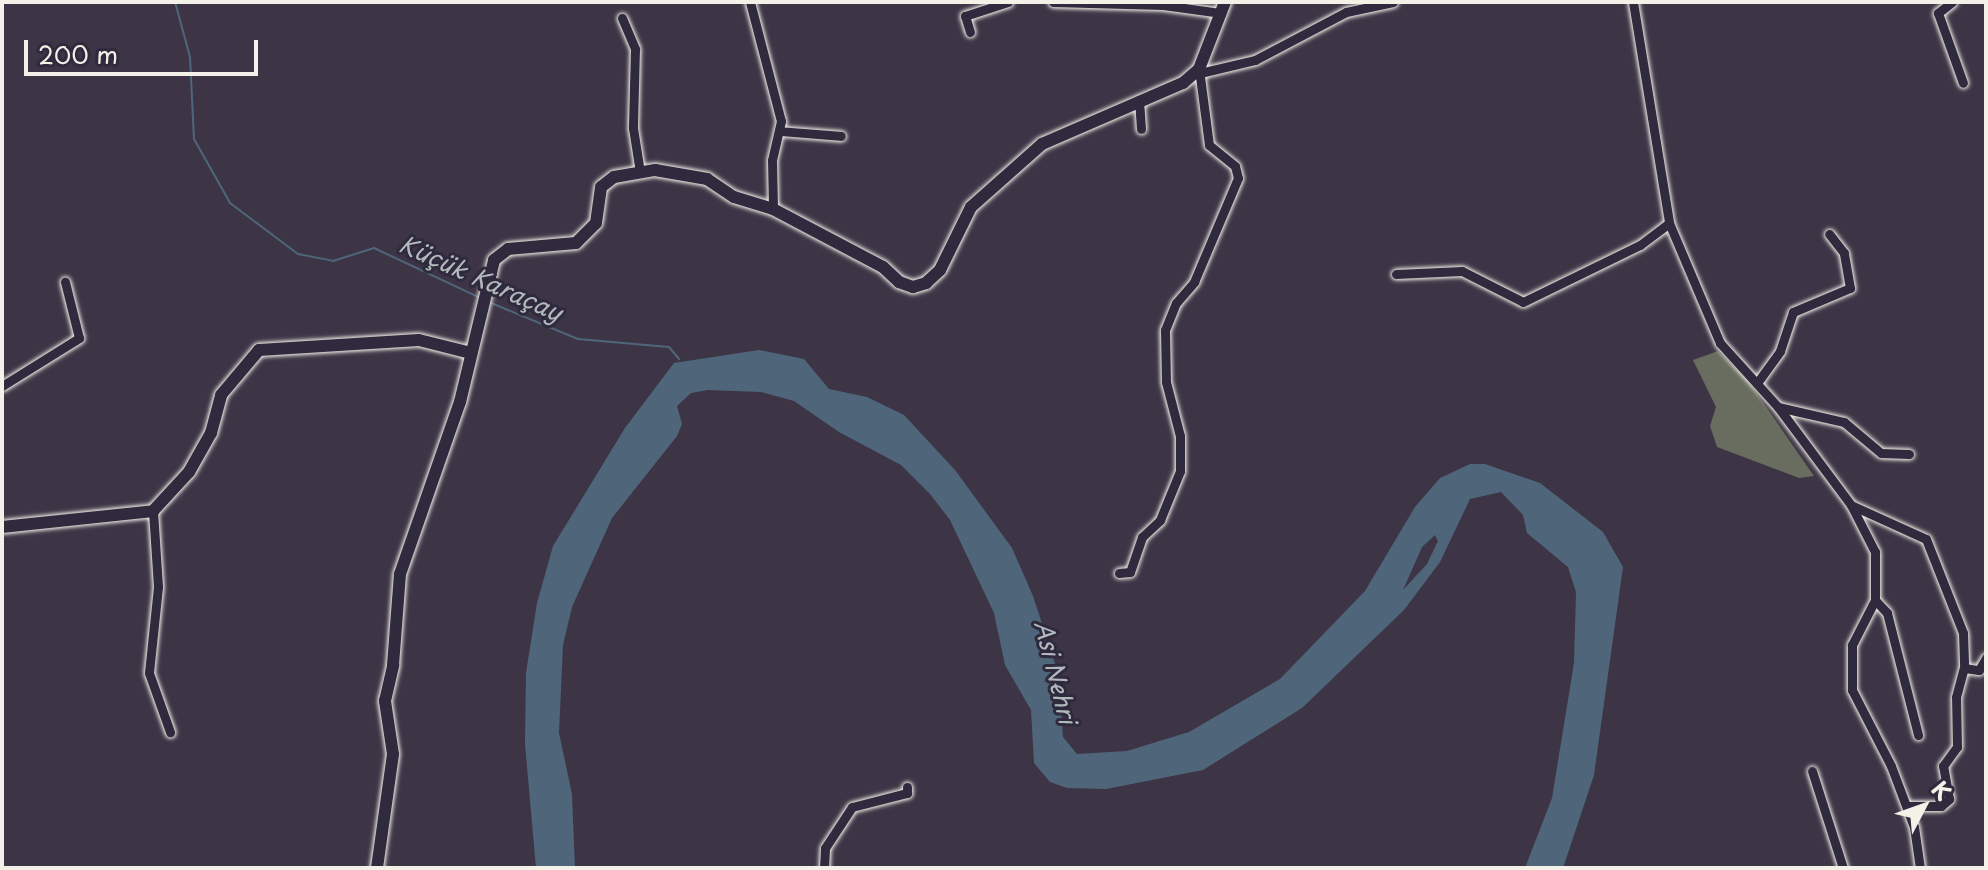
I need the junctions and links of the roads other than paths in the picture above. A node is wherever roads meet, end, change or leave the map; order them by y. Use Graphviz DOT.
graph roads {
  1 [pos="750,2"];
  2 [pos="1008,2"];
  3 [pos="1053,2"];
  4 [pos="1393,2"];
  5 [pos="1633,2"];
  6 [pos="1952,2"];
  7 [pos="1092,3"];
  8 [pos="1155,4"];
  9 [pos="1223,7"];
  10 [pos="622,18"];
  11 [pos="970,32"];
  12 [pos="1200,71"];
  13 [pos="1963,83"];
  14 [pos="1139,100"];
  15 [pos="1141,129"];
  16 [pos="779,131"];
  17 [pos="841,136"];
  18 [pos="640,172"];
  19 [pos="773,209"];
  20 [pos="1669,223"];
  21 [pos="1829,234"];
  22 [pos="1396,274"];
  23 [pos="65,282"];
  24 [pos="472,350"];
  25 [pos="1757,383"];
  26 [pos="2,386"];
  27 [pos="1778,407"];
  28 [pos="1909,454"];
  29 [pos="1851,505"];
  30 [pos="153,511"];
  31 [pos="2,527"];
  32 [pos="1119,573"];
  33 [pos="1875,600"];
  34 [pos="1986,658"];
  35 [pos="1964,668"];
  36 [pos="170,732"];
  37 [pos="1918,735"];
  38 [pos="1812,771"];
  39 [pos="907,787"];
  40 [pos="1907,806"];
  41 [pos="377,868"];
  42 [pos="824,868"];
  43 [pos="1843,868"];
  44 [pos="1920,868"];
  1 -- 16 [label="street"];
  2 -- 11 [label="street"];
  3 -- 7 [label="street"];
  4 -- 12 [label="street"];
  5 -- 20 [label="street"];
  6 -- 13 [label="street"];
  7 -- 8 [label="street"];
  8 -- 9 [label="street"];
  9 -- 12 [label="street"];
  10 -- 18 [label="street"];
  12 -- 14 [label="street"];
  12 -- 32 [label="street"];
  14 -- 15 [label="street"];
  14 -- 19 [label="street"];
  16 -- 17 [label="street"];
  16 -- 19 [label="street"];
  18 -- 19 [label="street"];
  18 -- 24 [label="street"];
  20 -- 22 [label="street"];
  20 -- 25 [label="street"];
  21 -- 25 [label="street"];
  23 -- 26 [label="street"];
  24 -- 30 [label="street"];
  24 -- 41 [label="street"];
  25 -- 27 [label="street"];
  27 -- 28 [label="street"];
  27 -- 29 [label="street"];
  29 -- 33 [label="street"];
  29 -- 35 [label="street"];
  30 -- 31 [label="street"];
  30 -- 36 [label="street"];
  33 -- 37 [label="street"];
  33 -- 40 [label="street"];
  34 -- 35 [label="street"];
  35 -- 40 [label="street"];
  38 -- 43 [label="street"];
  39 -- 42 [label="street"];
  40 -- 44 [label="street"];
}
